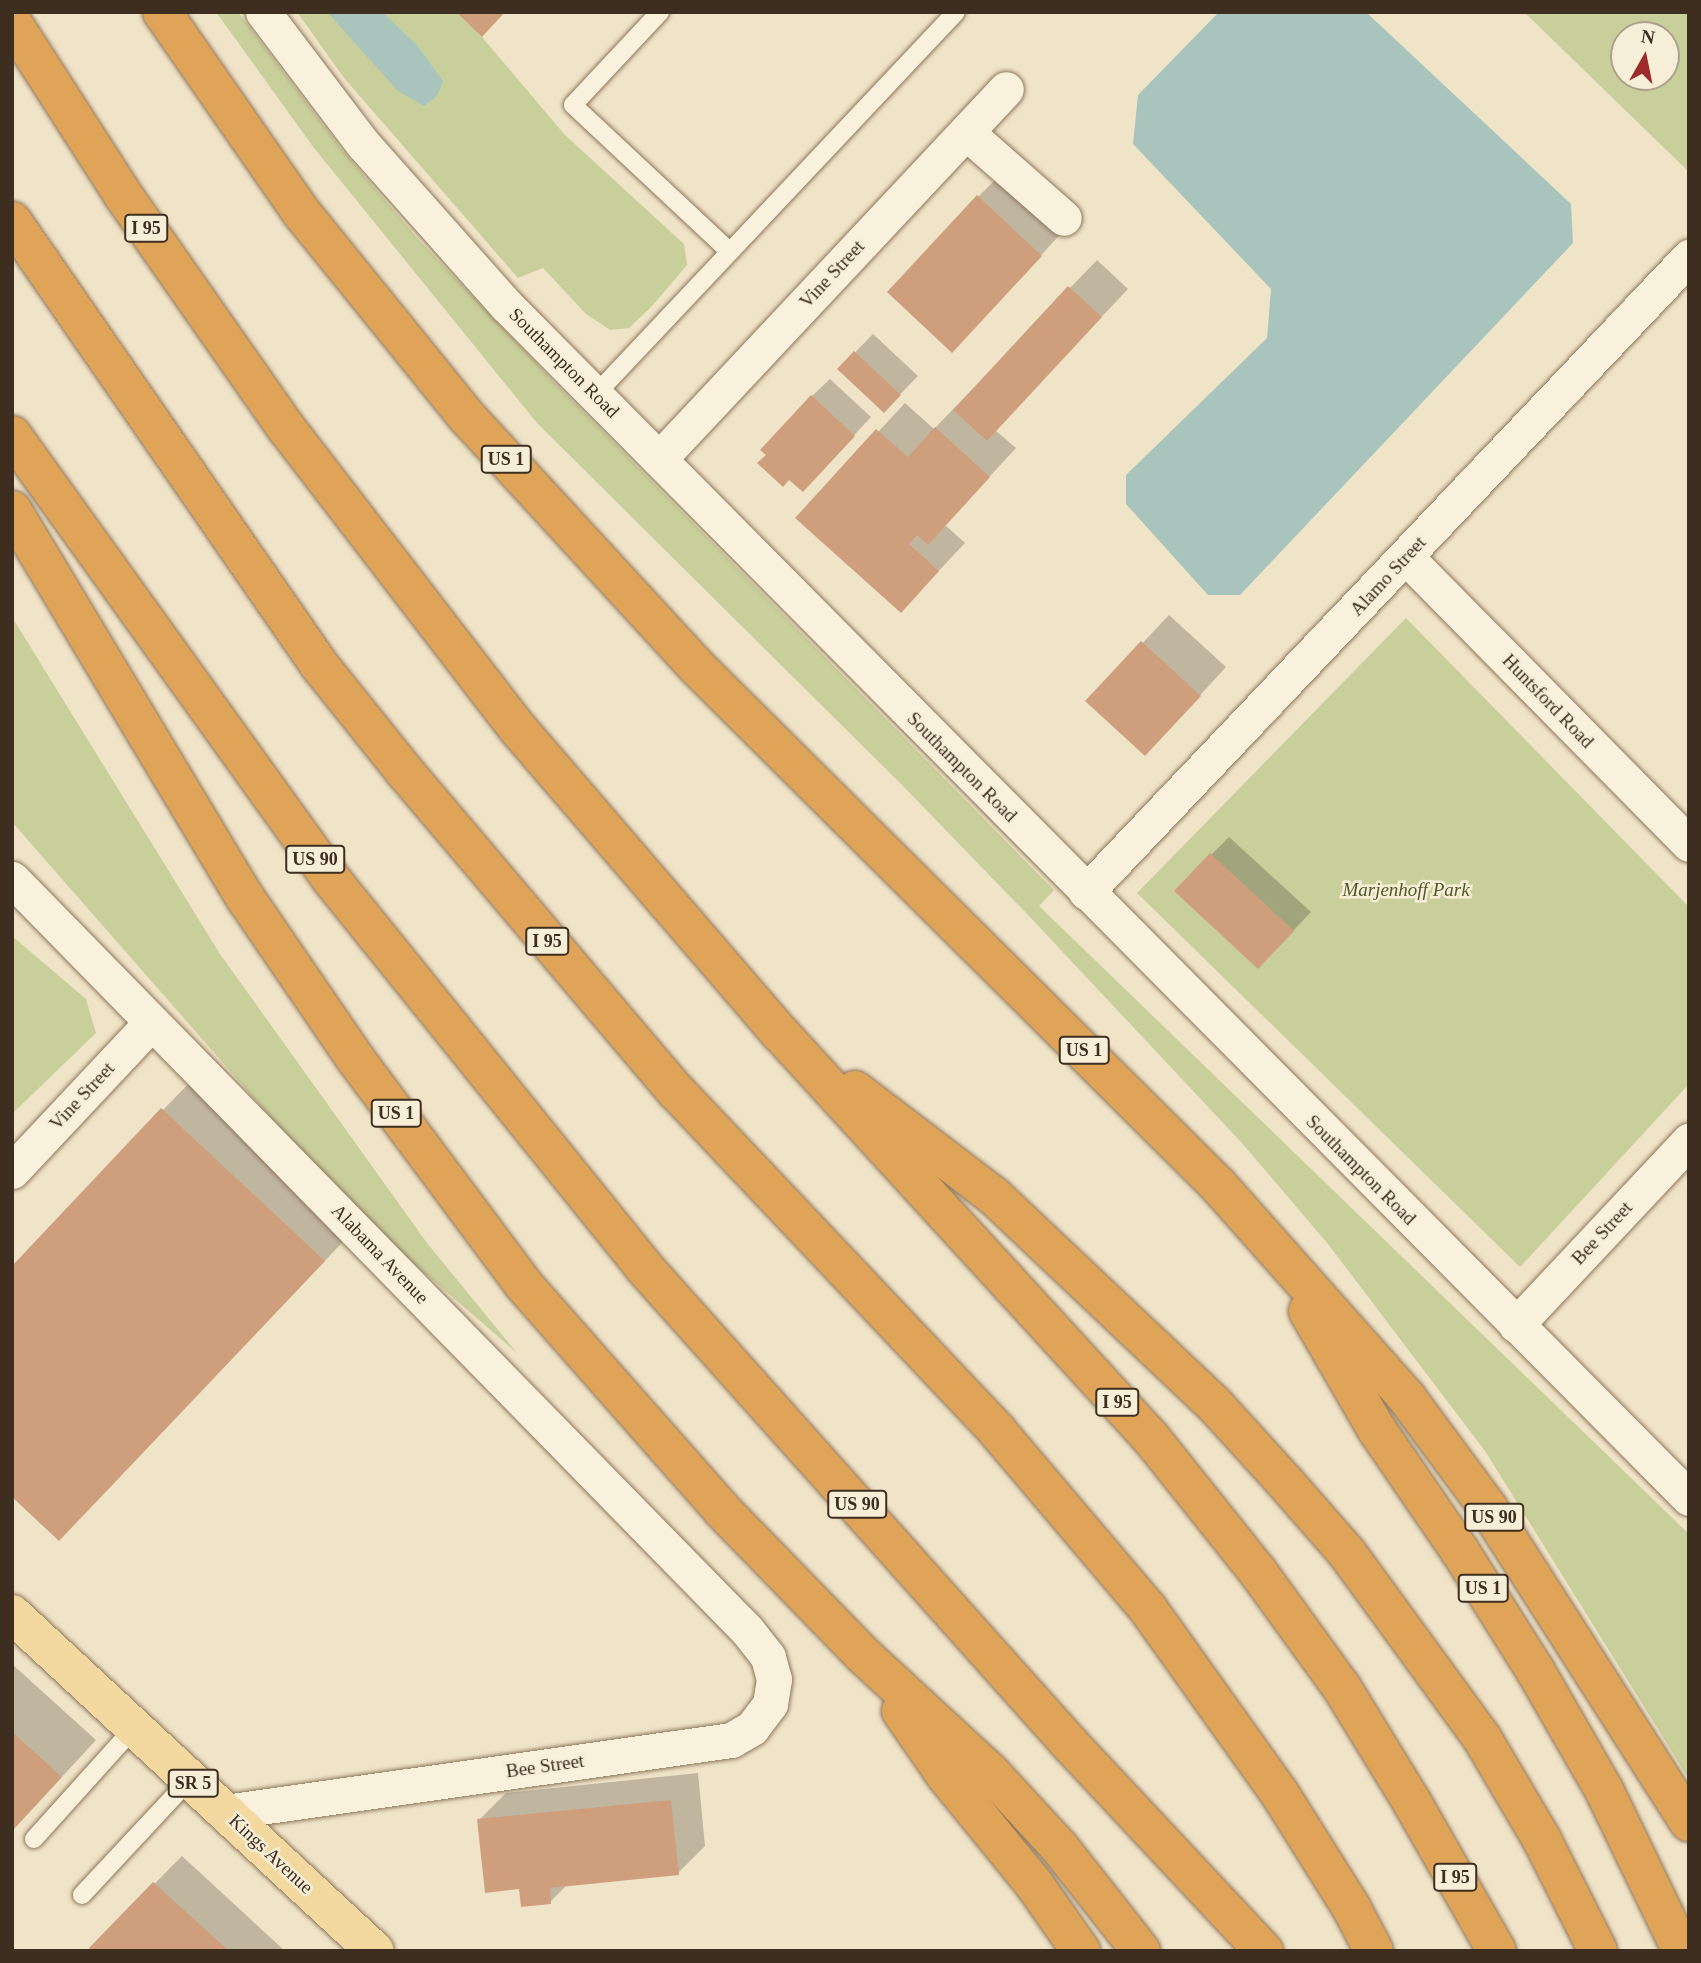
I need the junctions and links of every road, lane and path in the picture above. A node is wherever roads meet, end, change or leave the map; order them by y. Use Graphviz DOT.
graph roads {
  1 [pos="162,12"];
  2 [pos="262,12"];
  3 [pos="660,12"];
  4 [pos="956,12"];
  5 [pos="12,22"];
  6 [pos="1006,89"];
  7 [pos="966,132"];
  8 [pos="1064,218"];
  9 [pos="12,221"];
  10 [pos="730,252"];
  11 [pos="1689,257"];
  12 [pos="595,395"];
  13 [pos="12,435"];
  14 [pos="659,459"];
  15 [pos="12,510"];
  16 [pos="1406,557"];
  17 [pos="1689,844"];
  18 [pos="12,879"];
  19 [pos="1086,892"];
  20 [pos="152,1022"];
  21 [pos="780,1032"];
  22 [pos="1689,1141"];
  23 [pos="12,1171"];
  24 [pos="1265,1237"];
  25 [pos="1516,1325"];
  26 [pos="1689,1498"];
  27 [pos="12,1614"];
  28 [pos="747,1630"];
  29 [pos="862,1654"];
  30 [pos="134,1727"];
  31 [pos="190,1779"];
  32 [pos="225,1812"];
  33 [pos="1689,1822"];
  34 [pos="34,1839"];
  35 [pos="82,1895"];
  36 [pos="375,1951"];
  37 [pos="1081,1951"];
  38 [pos="1140,1951"];
  39 [pos="1264,1951"];
  40 [pos="1374,1951"];
  41 [pos="1497,1951"];
  42 [pos="1598,1951"];
  43 [pos="1682,1951"];
  1 -- 24 [label="highway, US 1"];
  2 -- 12 [label="street, Southampton Road"];
  3 -- 10 [label="lane"];
  4 -- 10 [label="lane"];
  5 -- 21 [label="highway, I 95"];
  6 -- 7 [label="street, Vine Street"];
  7 -- 8 [label="street"];
  7 -- 14 [label="street, Vine Street"];
  9 -- 40 [label="highway, I 95"];
  10 -- 12 [label="lane"];
  11 -- 16 [label="street, Alamo Street"];
  12 -- 14 [label="street, Southampton Road"];
  13 -- 39 [label="highway, US 90"];
  14 -- 19 [label="street, Southampton Road"];
  15 -- 29 [label="highway, US 1"];
  16 -- 17 [label="street, Huntsford Road"];
  16 -- 19 [label="street, Alamo Street"];
  18 -- 20 [label="street, Alabama Avenue"];
  19 -- 25 [label="street, Southampton Road"];
  20 -- 23 [label="street, Vine Street"];
  20 -- 28 [label="street, Alabama Avenue"];
  21 -- 41 [label="highway, I 95"];
  21 -- 42 [label="highway"];
  22 -- 25 [label="street, Bee Street"];
  24 -- 33 [label="highway, US 90"];
  24 -- 43 [label="highway, US 1"];
  25 -- 26 [label="street, Southampton Road"];
  27 -- 30 [label="main road, Kings Avenue / SR 5"];
  28 -- 32 [label="street, Bee Street"];
  29 -- 37 [label="highway, US 1"];
  29 -- 38 [label="highway"];
  30 -- 31 [label="main road, Kings Avenue / SR 5"];
  30 -- 34 [label="lane"];
  31 -- 32 [label="main road, Kings Avenue / SR 5"];
  31 -- 35 [label="lane"];
  32 -- 36 [label="main road, Kings Avenue / SR 5"];
}
